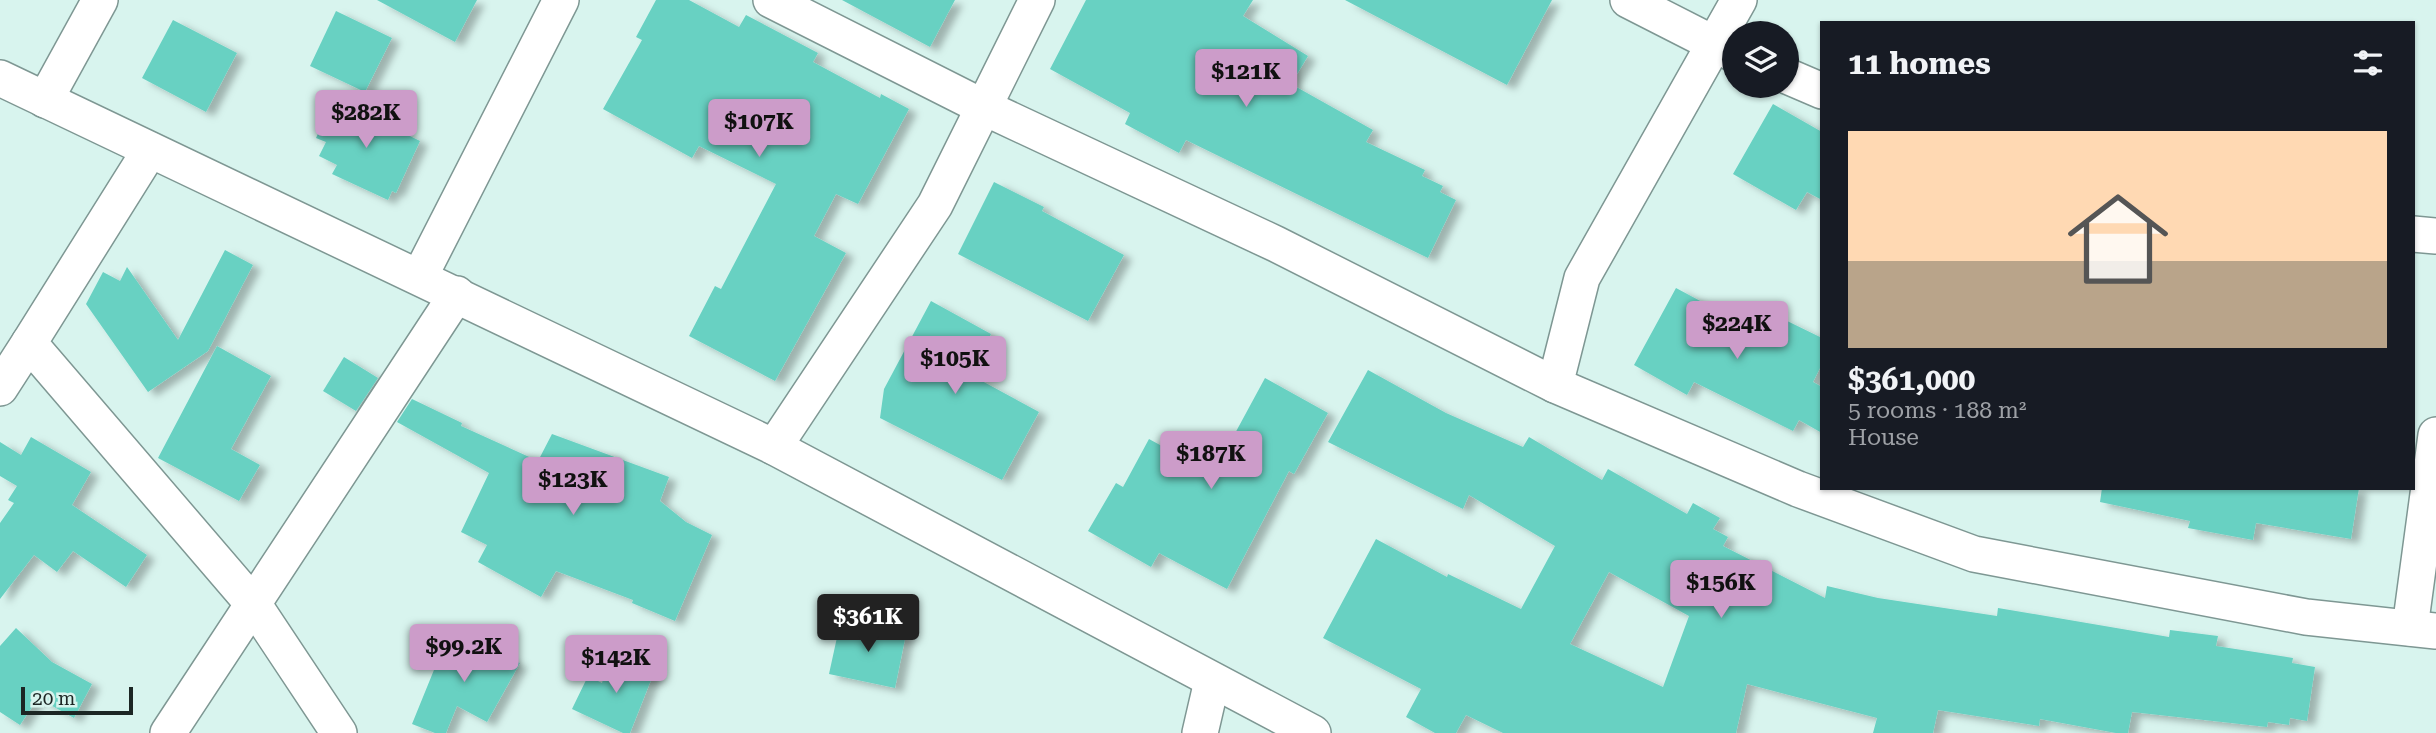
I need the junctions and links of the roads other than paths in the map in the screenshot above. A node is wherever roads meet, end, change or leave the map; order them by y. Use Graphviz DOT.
graph roads {
  1 [pos="100,0"];
  2 [pos="561,0"];
  3 [pos="771,0"];
  4 [pos="1037,0"];
  5 [pos="1628,0"];
  6 [pos="1738,0"];
  7 [pos="1732,21"];
  8 [pos="1722,49"];
  9 [pos="1722,53"];
  10 [pos="0,78"];
  11 [pos="1799,81"];
  12 [pos="1820,90"];
  13 [pos="45,100"];
  14 [pos="981,106"];
  15 [pos="150,150"];
  16 [pos="2415,234"];
  17 [pos="2436,236"];
  18 [pos="419,276"];
  19 [pos="457,294"];
  20 [pos="29,343"];
  21 [pos="1555,385"];
  22 [pos="0,388"];
  23 [pos="2436,435"];
  24 [pos="774,447"];
  25 [pos="254,606"];
  26 [pos="2423,629"];
  27 [pos="1212,681"];
  28 [pos="168,733"];
  29 [pos="339,733"];
  30 [pos="1200,733"];
  31 [pos="1313,733"];
  1 -- 13 [label="street"];
  2 -- 18 [label="street"];
  3 -- 14 [label="street"];
  4 -- 14 [label="street"];
  5 -- 8 [label="street"];
  6 -- 7 [label="street"];
  9 -- 21 [label="street"];
  10 -- 13 [label="street"];
  11 -- 12 [label="street"];
  13 -- 15 [label="street"];
  14 -- 21 [label="street"];
  14 -- 24 [label="street"];
  15 -- 18 [label="street"];
  15 -- 20 [label="street"];
  16 -- 17 [label="street"];
  18 -- 19 [label="street"];
  19 -- 24 [label="street"];
  19 -- 25 [label="street"];
  20 -- 22 [label="street"];
  20 -- 25 [label="street"];
  21 -- 26 [label="street"];
  23 -- 26 [label="street"];
  24 -- 27 [label="street"];
  25 -- 28 [label="street"];
  25 -- 29 [label="street"];
  27 -- 30 [label="street"];
  27 -- 31 [label="street"];
}
